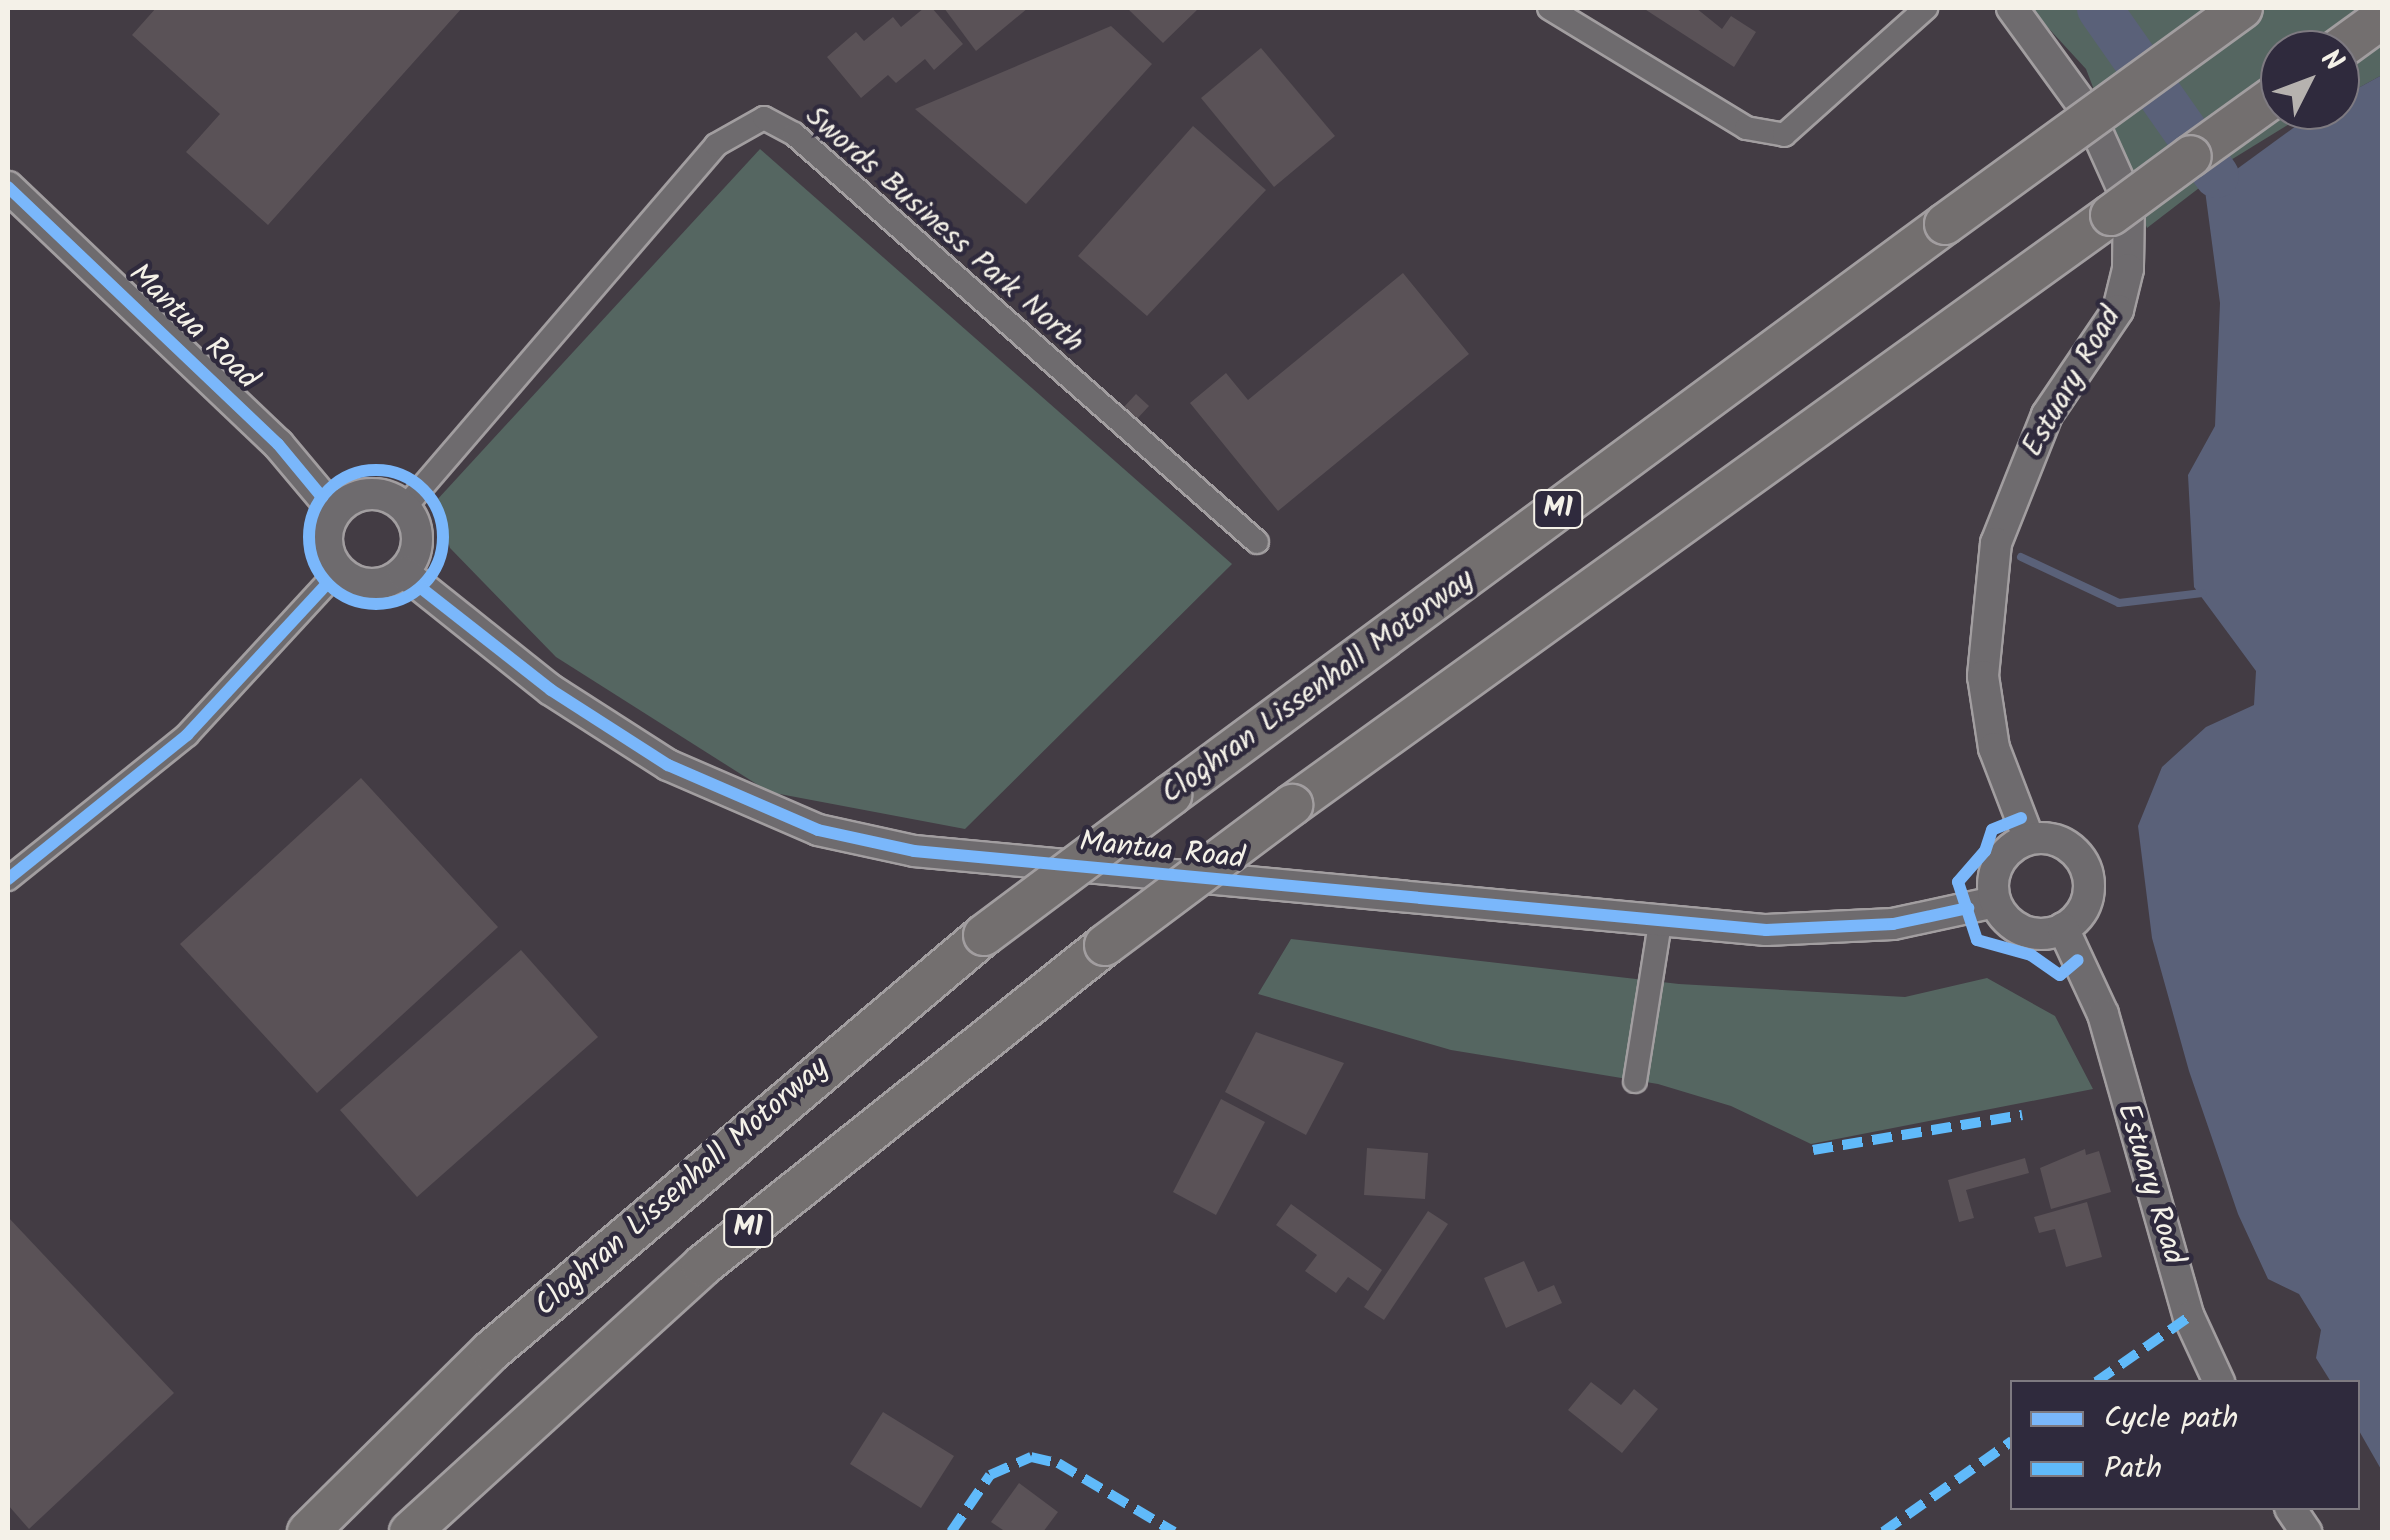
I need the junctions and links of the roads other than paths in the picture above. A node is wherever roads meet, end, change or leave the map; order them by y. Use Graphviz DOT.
graph roads {
  1 [pos="1548,8"];
  2 [pos="1926,8"];
  3 [pos="2012,8"];
  4 [pos="2242,8"];
  5 [pos="2382,18"];
  6 [pos="2360,34"];
  7 [pos="2260,106"];
  8 [pos="8,187"];
  9 [pos="405,507"];
  10 [pos="335,512"];
  11 [pos="1257,542"];
  12 [pos="340,570"];
  13 [pos="403,572"];
  14 [pos="2029,839"];
  15 [pos="8,879"];
  16 [pos="1995,902"];
  17 [pos="1660,923"];
  18 [pos="2064,928"];
  19 [pos="1634,1081"];
  20 [pos="2217,1380"];
  21 [pos="2291,1510"];
  22 [pos="308,1532"];
  23 [pos="410,1532"];
  24 [pos="2306,1532"];
  1 -- 2 [label="street"];
  3 -- 14 [label="street, Estuary Road"];
  4 -- 22 [label="highway, Cloghran Lissenhall Motorway / M1, bridge"];
  5 -- 6 [label="highway"];
  7 -- 23 [label="highway, M1, bridge"];
  8 -- 10 [label="street, Mantua Road"];
  9 -- 10 [label="street"];
  9 -- 11 [label="street, Swords Business Park North"];
  9 -- 13 [label="street"];
  10 -- 12 [label="street"];
  12 -- 13 [label="street"];
  12 -- 15 [label="street"];
  13 -- 17 [label="street, Mantua Road"];
  14 -- 16 [label="street"];
  14 -- 18 [label="street"];
  16 -- 17 [label="street, Mantua Road"];
  16 -- 18 [label="street"];
  17 -- 19 [label="street"];
  18 -- 20 [label="street, Estuary Road"];
  21 -- 24 [label="street"];
}
